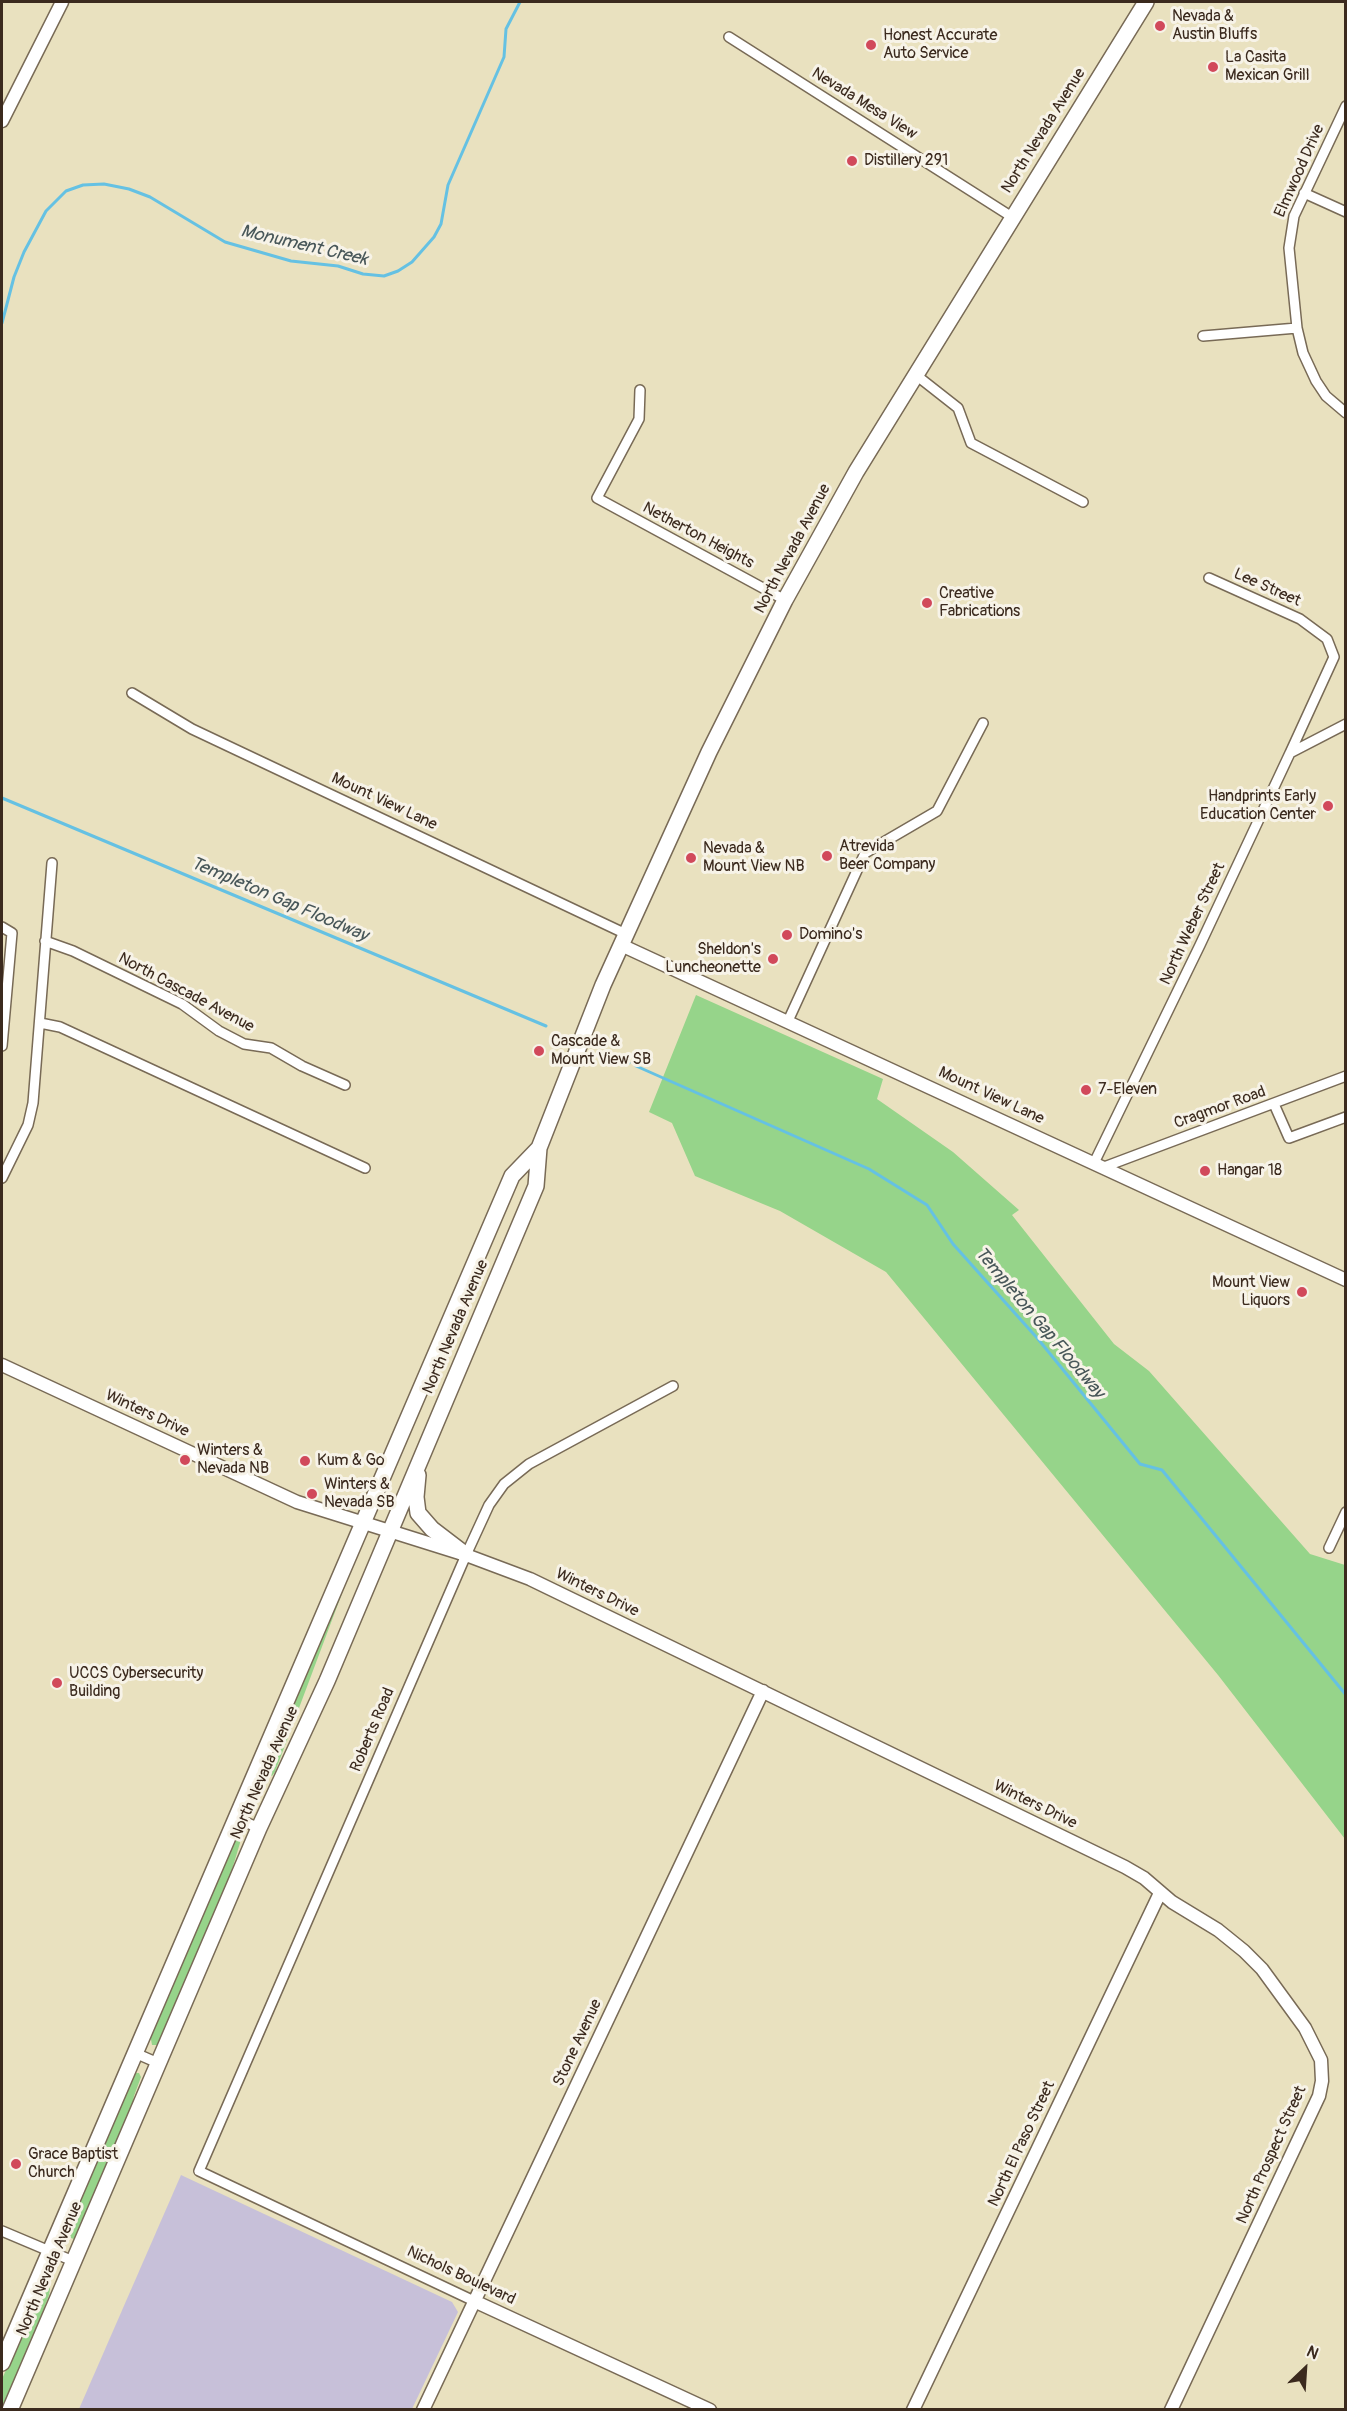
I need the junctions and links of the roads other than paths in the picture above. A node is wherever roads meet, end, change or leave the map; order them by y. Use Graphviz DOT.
graph roads {
  1 [pos="62,2"];
  2 [pos="1146,2"];
  3 [pos="729,37"];
  4 [pos="1346,106"];
  5 [pos="2,121"];
  6 [pos="1304,193"];
  7 [pos="1346,213"];
  8 [pos="1012,217"];
  9 [pos="1297,328"];
  10 [pos="1203,336"];
  11 [pos="916,375"];
  12 [pos="639,390"];
  13 [pos="1346,413"];
  14 [pos="1083,502"];
  15 [pos="1209,578"];
  16 [pos="785,600"];
  17 [pos="132,693"];
  18 [pos="983,723"];
  19 [pos="1346,724"];
  20 [pos="1290,753"];
  21 [pos="52,863"];
  22 [pos="2,927"];
  23 [pos="623,940"];
  24 [pos="45,941"];
  25 [pos="788,1021"];
  26 [pos="40,1023"];
  27 [pos="2,1046"];
  28 [pos="1346,1076"];
  29 [pos="345,1085"];
  30 [pos="1274,1104"];
  31 [pos="1346,1117"];
  32 [pos="539,1148"];
  33 [pos="1099,1165"];
  34 [pos="365,1168"];
  35 [pos="2,1178"];
  36 [pos="1346,1280"];
  37 [pos="2,1365"];
  38 [pos="673,1386"];
  39 [pos="426,1443"];
  40 [pos="1346,1512"];
  41 [pos="363,1523"];
  42 [pos="388,1532"];
  43 [pos="1329,1548"];
  44 [pos="466,1555"];
  45 [pos="763,1691"];
  46 [pos="236,1818"];
  47 [pos="259,1828"];
  48 [pos="1160,1893"];
  49 [pos="135,2053"];
  50 [pos="158,2063"];
  51 [pos="199,2171"];
  52 [pos="2,2230"];
  53 [pos="49,2251"];
  54 [pos="73,2261"];
  55 [pos="474,2301"];
  56 [pos="2,2363"];
  57 [pos="10,2409"];
  58 [pos="423,2409"];
  59 [pos="710,2409"];
  60 [pos="913,2409"];
  61 [pos="1171,2409"];
  1 -- 5 [label="street"];
  2 -- 8 [label="main road, North Nevada Avenue"];
  3 -- 8 [label="street, Nevada Mesa View"];
  4 -- 6 [label="street, Elmwood Drive"];
  6 -- 7 [label="street"];
  6 -- 9 [label="street, Elmwood Drive"];
  8 -- 11 [label="main road, North Nevada Avenue"];
  9 -- 10 [label="street"];
  9 -- 13 [label="street, Elmwood Drive"];
  11 -- 14 [label="street"];
  11 -- 16 [label="main road, North Nevada Avenue"];
  12 -- 16 [label="street, Netherton Heights"];
  15 -- 20 [label="street, Lee Street"];
  16 -- 23 [label="main road, North Nevada Avenue"];
  17 -- 23 [label="street, Mount View Lane"];
  18 -- 25 [label="street"];
  19 -- 20 [label="street"];
  20 -- 33 [label="street, North Weber Street"];
  21 -- 24 [label="street"];
  22 -- 27 [label="street"];
  23 -- 25 [label="street, Mount View Lane"];
  23 -- 32 [label="main road, North Nevada Avenue"];
  24 -- 26 [label="street"];
  24 -- 29 [label="street, North Cascade Avenue"];
  25 -- 33 [label="street, Mount View Lane"];
  26 -- 34 [label="street"];
  26 -- 35 [label="street"];
  28 -- 30 [label="street, Cragmor Road"];
  30 -- 31 [label="street"];
  30 -- 33 [label="street, Cragmor Road"];
  32 -- 39 [label="main road, North Nevada Avenue"];
  32 -- 41 [label="main road, North Nevada Avenue"];
  33 -- 36 [label="street, Mount View Lane"];
  37 -- 41 [label="street, Winters Drive"];
  38 -- 44 [label="street, Roberts Road"];
  39 -- 42 [label="main road, North Nevada Avenue"];
  39 -- 44 [label="main road"];
  40 -- 43 [label="street"];
  41 -- 42 [label="street, Winters Drive"];
  41 -- 46 [label="main road, North Nevada Avenue"];
  42 -- 44 [label="street, Winters Drive"];
  42 -- 47 [label="main road, North Nevada Avenue"];
  44 -- 45 [label="street, Winters Drive"];
  44 -- 51 [label="street, Roberts Road"];
  45 -- 48 [label="street, Winters Drive"];
  45 -- 55 [label="street, Stone Avenue"];
  46 -- 47 [label="street"];
  46 -- 49 [label="main road, North Nevada Avenue"];
  47 -- 50 [label="main road, North Nevada Avenue"];
  48 -- 60 [label="street, North El Paso Street"];
  48 -- 61 [label="street, North Prospect Street"];
  49 -- 50 [label="street"];
  49 -- 53 [label="main road, North Nevada Avenue"];
  50 -- 54 [label="main road, North Nevada Avenue"];
  51 -- 55 [label="street, Nichols Boulevard"];
  52 -- 53 [label="street"];
  53 -- 54 [label="street"];
  53 -- 56 [label="main road, North Nevada Avenue"];
  54 -- 57 [label="main road, North Nevada Avenue"];
  55 -- 58 [label="street, Stone Avenue"];
  55 -- 59 [label="street, Nichols Boulevard"];
}
